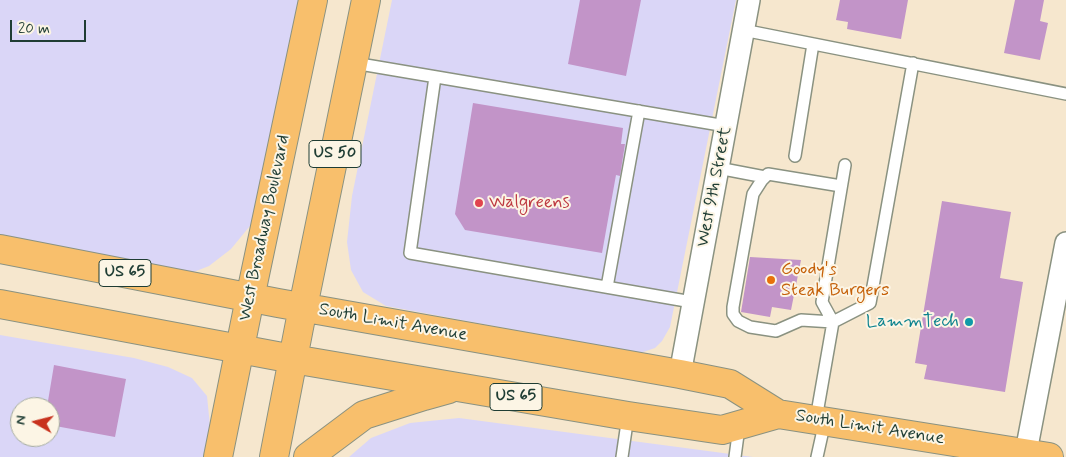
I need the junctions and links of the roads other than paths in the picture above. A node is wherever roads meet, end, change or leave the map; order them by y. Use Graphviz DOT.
graph roads {
  1 [pos="313,0"];
  2 [pos="366,0"];
  3 [pos="749,0"];
  4 [pos="743,30"];
  5 [pos="813,44"];
  6 [pos="354,63"];
  7 [pos="913,63"];
  8 [pos="436,77"];
  9 [pos="1066,94"];
  10 [pos="639,111"];
  11 [pos="726,126"];
  12 [pos="795,156"];
  13 [pos="844,165"];
  14 [pos="718,168"];
  15 [pos="766,177"];
  16 [pos="841,186"];
  17 [pos="1066,243"];
  18 [pos="0,249"];
  19 [pos="607,287"];
  20 [pos="250,298"];
  21 [pos="692,302"];
  22 [pos="0,304"];
  23 [pos="302,307"];
  24 [pos="833,322"];
  25 [pos="239,349"];
  26 [pos="293,359"];
  27 [pos="680,374"];
  28 [pos="459,387"];
  29 [pos="778,414"];
  30 [pos="628,416"];
  31 [pos="821,420"];
  32 [pos="739,425"];
  33 [pos="1034,456"];
  34 [pos="218,457"];
  35 [pos="274,457"];
  36 [pos="308,457"];
  37 [pos="622,457"];
  38 [pos="735,457"];
  39 [pos="817,457"];
  1 -- 20 [label="highway, West Broadway Boulevard / US 50"];
  2 -- 6 [label="highway, US 50"];
  3 -- 4 [label="street, West 9th Street"];
  4 -- 5 [label="lane"];
  4 -- 11 [label="street, West 9th Street"];
  5 -- 7 [label="lane"];
  5 -- 12 [label="lane"];
  6 -- 8 [label="lane"];
  6 -- 23 [label="highway, US 50"];
  7 -- 9 [label="lane"];
  7 -- 24 [label="lane"];
  8 -- 10 [label="lane"];
  8 -- 19 [label="lane"];
  10 -- 11 [label="lane"];
  10 -- 19 [label="lane"];
  11 -- 14 [label="street, West 9th Street"];
  13 -- 16 [label="lane"];
  14 -- 15 [label="lane"];
  14 -- 21 [label="street, West 9th Street"];
  15 -- 16 [label="lane"];
  15 -- 24 [label="lane"];
  16 -- 24 [label="lane"];
  17 -- 33 [label="street"];
  18 -- 20 [label="highway, South Limit Avenue / US 65"];
  19 -- 21 [label="lane"];
  20 -- 23 [label="highway, South Limit Avenue / US 65"];
  20 -- 25 [label="highway, West Broadway Boulevard / US 50"];
  21 -- 27 [label="street, West 9th Street"];
  22 -- 25 [label="highway, South Limit Avenue / US 65"];
  23 -- 26 [label="highway, US 50"];
  23 -- 27 [label="highway, South Limit Avenue / US 65"];
  24 -- 31 [label="lane"];
  25 -- 26 [label="highway, South Limit Avenue / US 65"];
  25 -- 34 [label="highway, West Broadway Boulevard / US 50"];
  26 -- 28 [label="highway, South Limit Avenue / US 65"];
  26 -- 35 [label="highway, US 50"];
  27 -- 29 [label="highway, South Limit Avenue / US 65"];
  28 -- 30 [label="highway, South Limit Avenue / US 65"];
  28 -- 36 [label="highway"];
  29 -- 31 [label="highway, South Limit Avenue / US 65"];
  29 -- 32 [label="highway, South Limit Avenue / US 65"];
  30 -- 32 [label="highway, South Limit Avenue / US 65"];
  30 -- 37 [label="lane"];
  31 -- 33 [label="highway, South Limit Avenue / US 65"];
  31 -- 39 [label="lane"];
  32 -- 38 [label="lane"];
}
